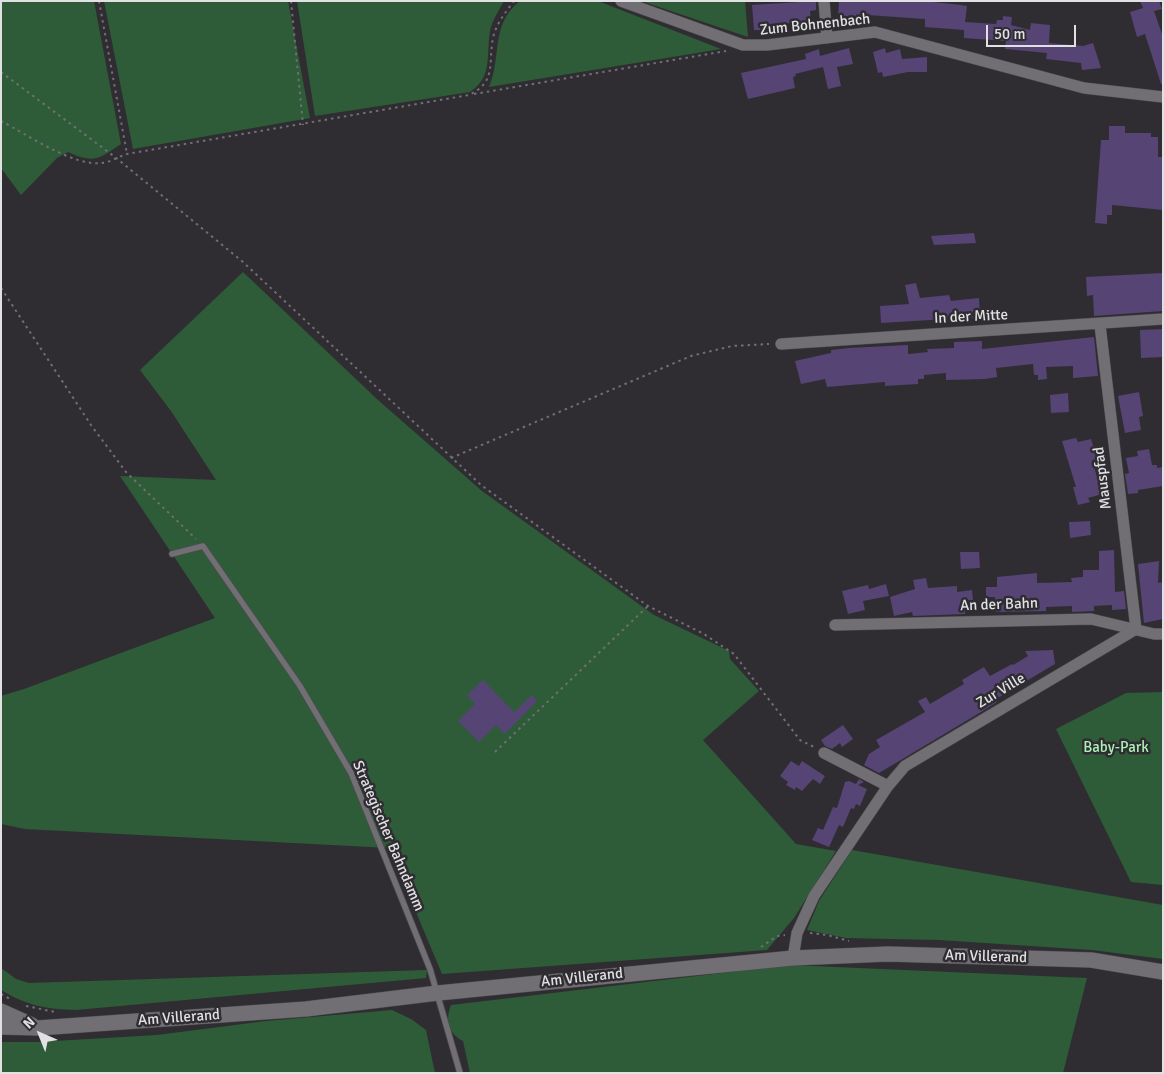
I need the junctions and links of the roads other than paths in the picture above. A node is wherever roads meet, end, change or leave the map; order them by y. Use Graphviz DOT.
graph roads {
  1 [pos="621,1"];
  2 [pos="824,1"];
  3 [pos="827,38"];
  4 [pos="1163,98"];
  5 [pos="1163,319"];
  6 [pos="1100,324"];
  7 [pos="781,344"];
  8 [pos="172,554"];
  9 [pos="834,625"];
  10 [pos="1136,629"];
  11 [pos="1163,634"];
  12 [pos="824,753"];
  13 [pos="888,786"];
  14 [pos="793,958"];
  15 [pos="1163,972"];
  16 [pos="438,993"];
  17 [pos="1,1010"];
  18 [pos="1,1028"];
  19 [pos="38,1028"];
  20 [pos="460,1073"];
  1 -- 3 [label="street, Zum Bohnenbach"];
  2 -- 3 [label="street"];
  3 -- 4 [label="street, Zum Bohnenbach"];
  5 -- 6 [label="street, In der Mitte"];
  6 -- 7 [label="street, In der Mitte"];
  6 -- 10 [label="street, Mauspfad"];
  8 -- 16 [label="lane, Strategischer Bahndamm"];
  9 -- 10 [label="street, An der Bahn"];
  10 -- 11 [label="street, An der Bahn"];
  10 -- 13 [label="street, Zur Ville"];
  12 -- 13 [label="street"];
  13 -- 14 [label="street, Zur Ville"];
  14 -- 15 [label="main road, Am Villerand"];
  14 -- 16 [label="main road, Am Villerand"];
  16 -- 19 [label="main road, Am Villerand"];
  16 -- 20 [label="lane, Strategischer Bahndamm"];
  17 -- 19 [label="main road"];
  18 -- 19 [label="main road, Am Villerand"];
}
